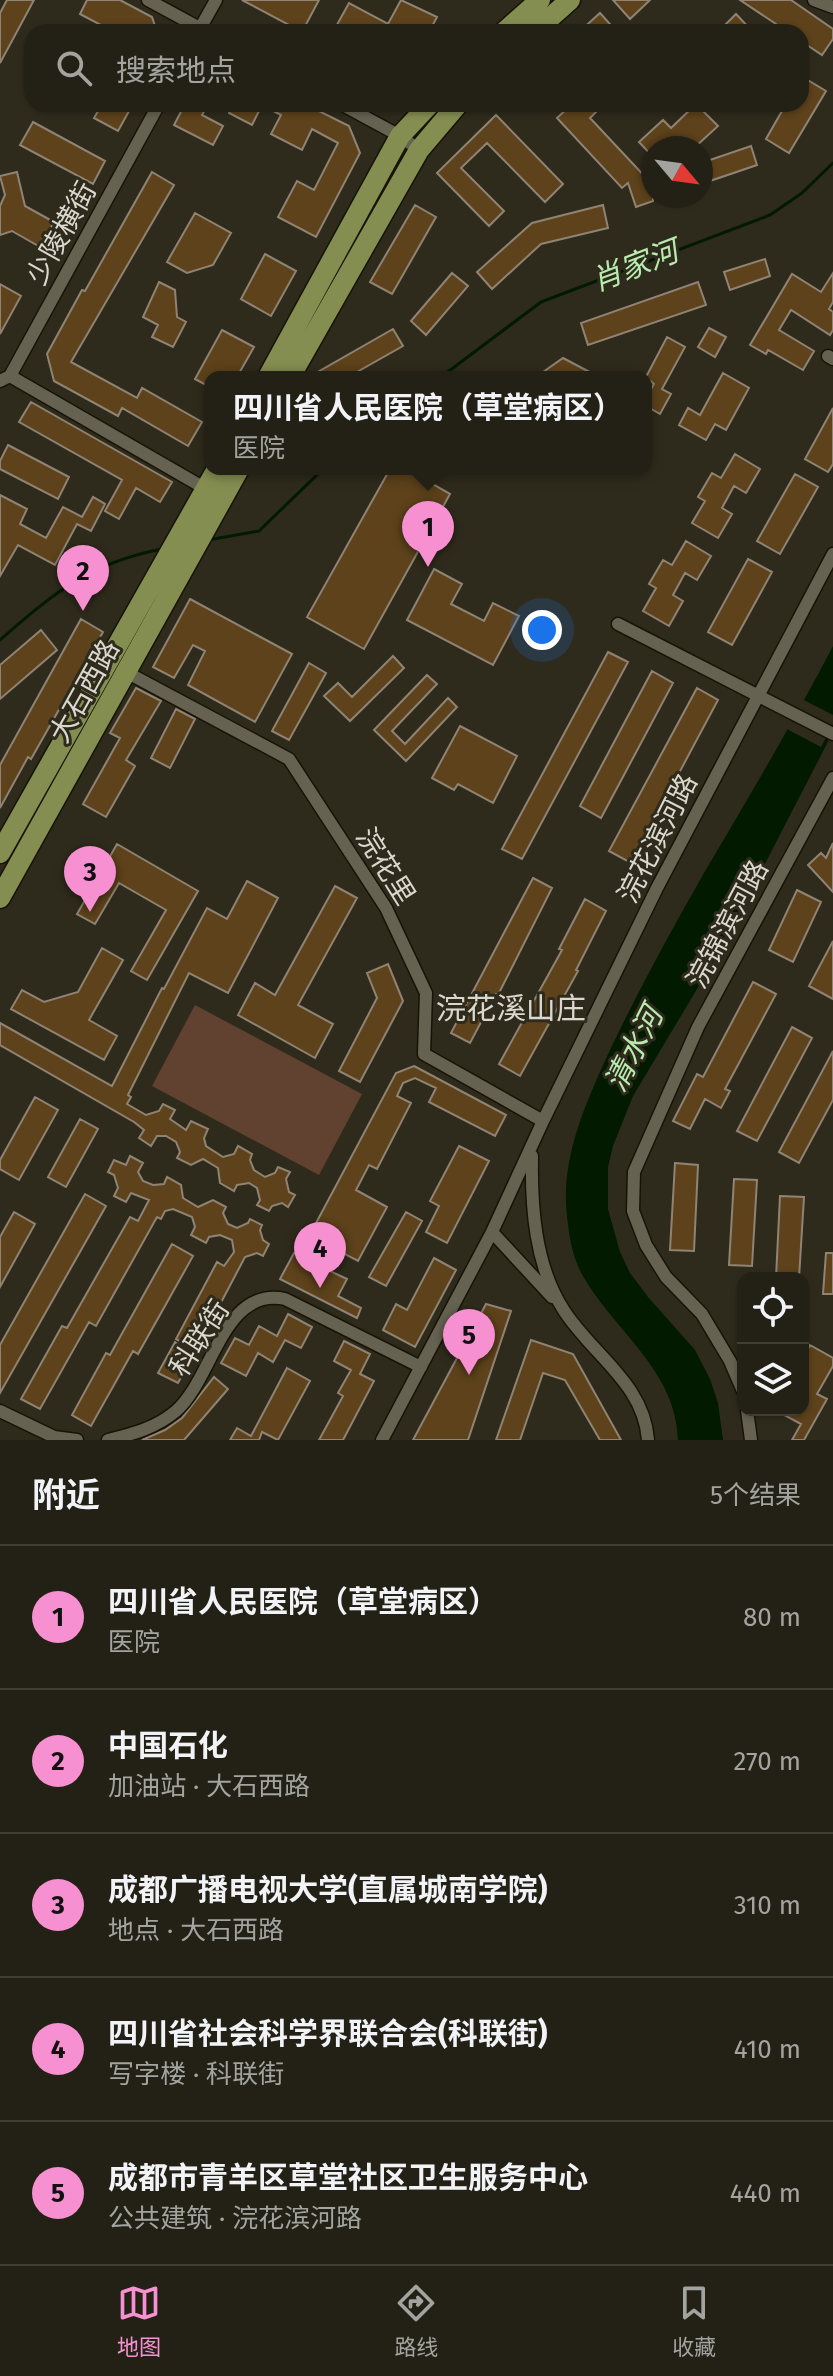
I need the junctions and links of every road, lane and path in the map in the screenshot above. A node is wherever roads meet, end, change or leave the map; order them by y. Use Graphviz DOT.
graph roads {
  1 [pos="148,0"];
  2 [pos="216,0"];
  3 [pos="540,0"];
  4 [pos="570,0"];
  5 [pos="814,0"];
  6 [pos="833,7"];
  7 [pos="190,24"];
  8 [pos="205,24"];
  9 [pos="513,24"];
  10 [pos="543,24"];
  11 [pos="155,112"];
  12 [pos="356,112"];
  13 [pos="422,112"];
  14 [pos="451,112"];
  15 [pos="400,136"];
  16 [pos="419,150"];
  17 [pos="271,371"];
  18 [pos="293,371"];
  19 [pos="5,378"];
  20 [pos="214,475"];
  21 [pos="236,475"];
  22 [pos="206,489"];
  23 [pos="833,554"];
  24 [pos="618,624"];
  25 [pos="126,672"];
  26 [pos="758,697"];
  27 [pos="832,734"];
  28 [pos="833,778"];
  29 [pos="0,853"];
  30 [pos="0,898"];
  31 [pos="543,1121"];
  32 [pos="532,1148"];
  33 [pos="492,1232"];
  34 [pos="563,1310"];
  35 [pos="421,1367"];
  36 [pos="737,1377"];
  37 [pos="0,1411"];
  38 [pos="748,1416"];
  39 [pos="77,1440"];
  40 [pos="108,1440"];
  41 [pos="382,1440"];
  42 [pos="648,1440"];
  43 [pos="751,1440"];
  1 -- 7 [label="street"];
  2 -- 8 [label="street"];
  3 -- 9 [label="main road"];
  4 -- 10 [label="main road"];
  5 -- 6 [label="street"];
  11 -- 19 [label="street, 少陵横街"];
  12 -- 15 [label="street"];
  13 -- 15 [label="main road"];
  14 -- 16 [label="main road"];
  15 -- 16 [label="street"];
  15 -- 17 [label="main road"];
  16 -- 18 [label="main road"];
  19 -- 22 [label="street"];
  20 -- 22 [label="main road, 大石西路"];
  21 -- 25 [label="main road, 大石西路"];
  22 -- 29 [label="main road, 大石西路"];
  23 -- 26 [label="street, 浣花滨河路"];
  24 -- 26 [label="street"];
  25 -- 30 [label="main road, 大石西路"];
  25 -- 31 [label="street, 浣花里"];
  26 -- 27 [label="street"];
  26 -- 31 [label="street, 浣花滨河路"];
  28 -- 36 [label="street, 浣锦滨河路"];
  31 -- 32 [label="street, 浣花滨河路"];
  32 -- 33 [label="street, 浣花滨河路"];
  32 -- 34 [label="street, 浣花滨河路"];
  33 -- 34 [label="street, 浣花滨河路"];
  33 -- 35 [label="street, 浣花滨河路"];
  34 -- 42 [label="street, 浣花滨河路"];
  35 -- 40 [label="street, 科联街"];
  35 -- 41 [label="street, 浣花滨河路"];
  37 -- 39 [label="street"];
  38 -- 43 [label="street"];
}
